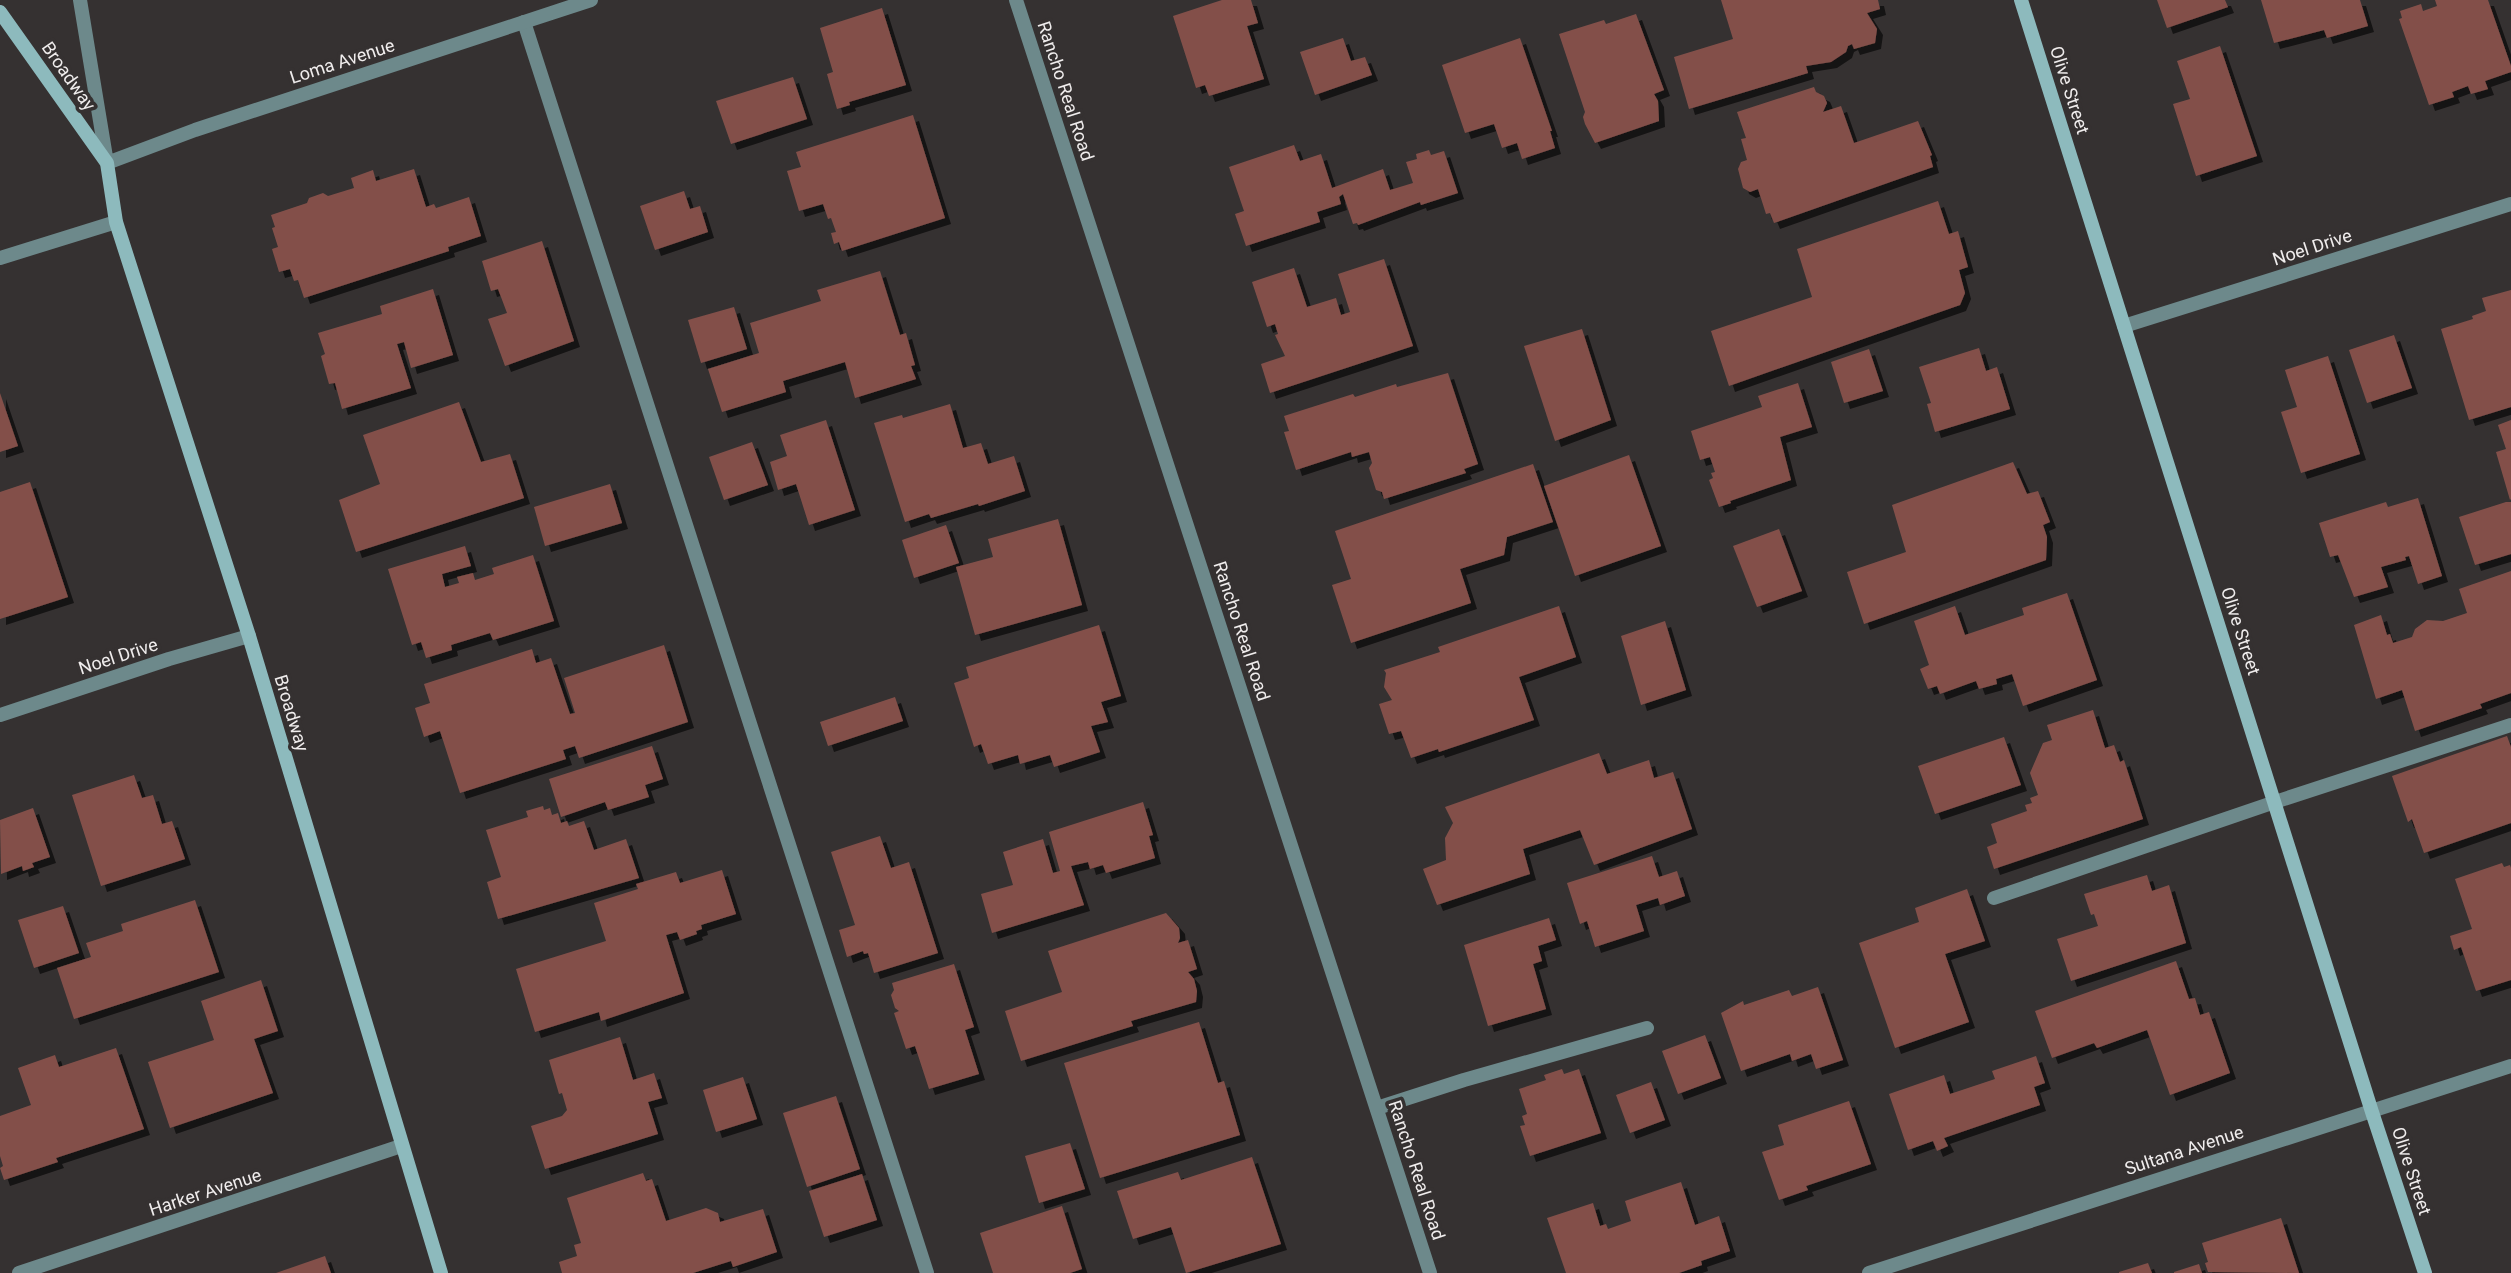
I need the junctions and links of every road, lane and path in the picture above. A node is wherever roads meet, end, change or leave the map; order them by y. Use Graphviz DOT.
graph roads {
  1 [pos="80,0"];
  2 [pos="590,0"];
  3 [pos="1017,0"];
  4 [pos="2021,0"];
  5 [pos="0,12"];
  6 [pos="524,22"];
  7 [pos="107,163"];
  8 [pos="2511,204"];
  9 [pos="116,222"];
  10 [pos="0,258"];
  11 [pos="2124,326"];
  12 [pos="249,636"];
  13 [pos="0,715"];
  14 [pos="2511,725"];
  15 [pos="2275,802"];
  16 [pos="1994,898"];
  17 [pos="1647,1028"];
  18 [pos="2511,1066"];
  19 [pos="1377,1108"];
  20 [pos="2372,1112"];
  21 [pos="401,1146"];
  22 [pos="1895,1269"];
  23 [pos="19,1273"];
  24 [pos="441,1273"];
  25 [pos="927,1273"];
  26 [pos="1430,1273"];
  27 [pos="1869,1273"];
  28 [pos="2425,1273"];
  1 -- 7 [label="street, Broadway"];
  2 -- 6 [label="street, Loma Avenue"];
  3 -- 19 [label="street, Rancho Real Road"];
  4 -- 11 [label="street, Olive Street"];
  5 -- 7 [label="street, Broadway"];
  6 -- 7 [label="street, Loma Avenue"];
  6 -- 25 [label="street"];
  7 -- 9 [label="street, Broadway"];
  8 -- 11 [label="street, Noel Drive"];
  9 -- 10 [label="street"];
  9 -- 12 [label="street, Broadway"];
  11 -- 15 [label="street, Olive Street"];
  12 -- 13 [label="street, Noel Drive"];
  12 -- 21 [label="street, Broadway"];
  14 -- 15 [label="street"];
  15 -- 16 [label="street"];
  15 -- 20 [label="street, Olive Street"];
  17 -- 19 [label="street"];
  18 -- 20 [label="street, Sultana Avenue"];
  19 -- 26 [label="street, Rancho Real Road"];
  20 -- 22 [label="street, Sultana Avenue"];
  20 -- 28 [label="street, Olive Street"];
  21 -- 23 [label="street, Harker Avenue"];
  21 -- 24 [label="street, Broadway"];
  22 -- 27 [label="street, Sultana Avenue"];
}
